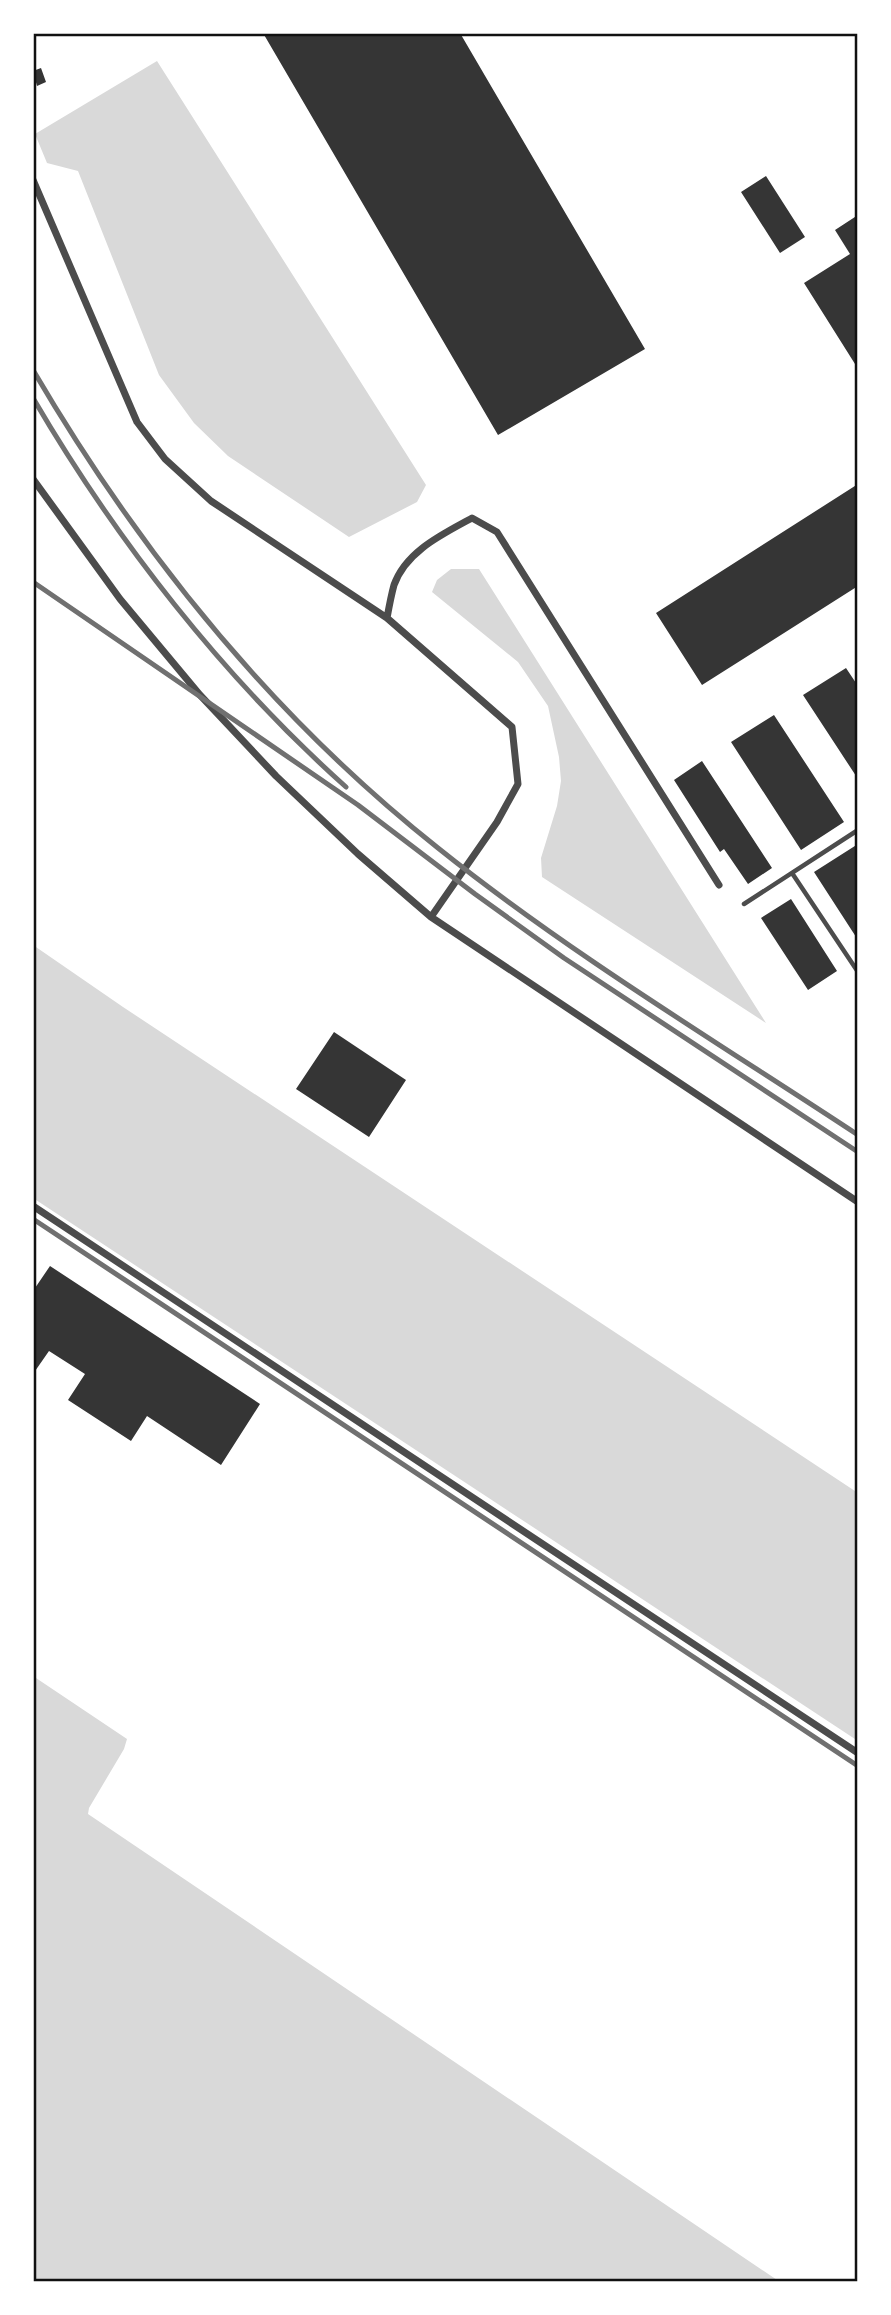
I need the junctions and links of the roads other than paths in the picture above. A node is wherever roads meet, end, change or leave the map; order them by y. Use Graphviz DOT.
graph roads {
  1 [pos="33,180"];
  2 [pos="33,479"];
  3 [pos="387,618"];
  4 [pos="858,830"];
  5 [pos="792,873"];
  6 [pos="719,886"];
  7 [pos="744,904"];
  8 [pos="431,917"];
  9 [pos="858,972"];
  10 [pos="858,1202"];
  11 [pos="33,1206"];
  12 [pos="858,1753"];
  1 -- 3 [label="street"];
  2 -- 8 [label="street"];
  3 -- 6 [label="street"];
  3 -- 8 [label="street"];
  4 -- 5 [label="lane"];
  5 -- 7 [label="lane"];
  5 -- 9 [label="lane"];
  8 -- 10 [label="street"];
  11 -- 12 [label="street"];
}
